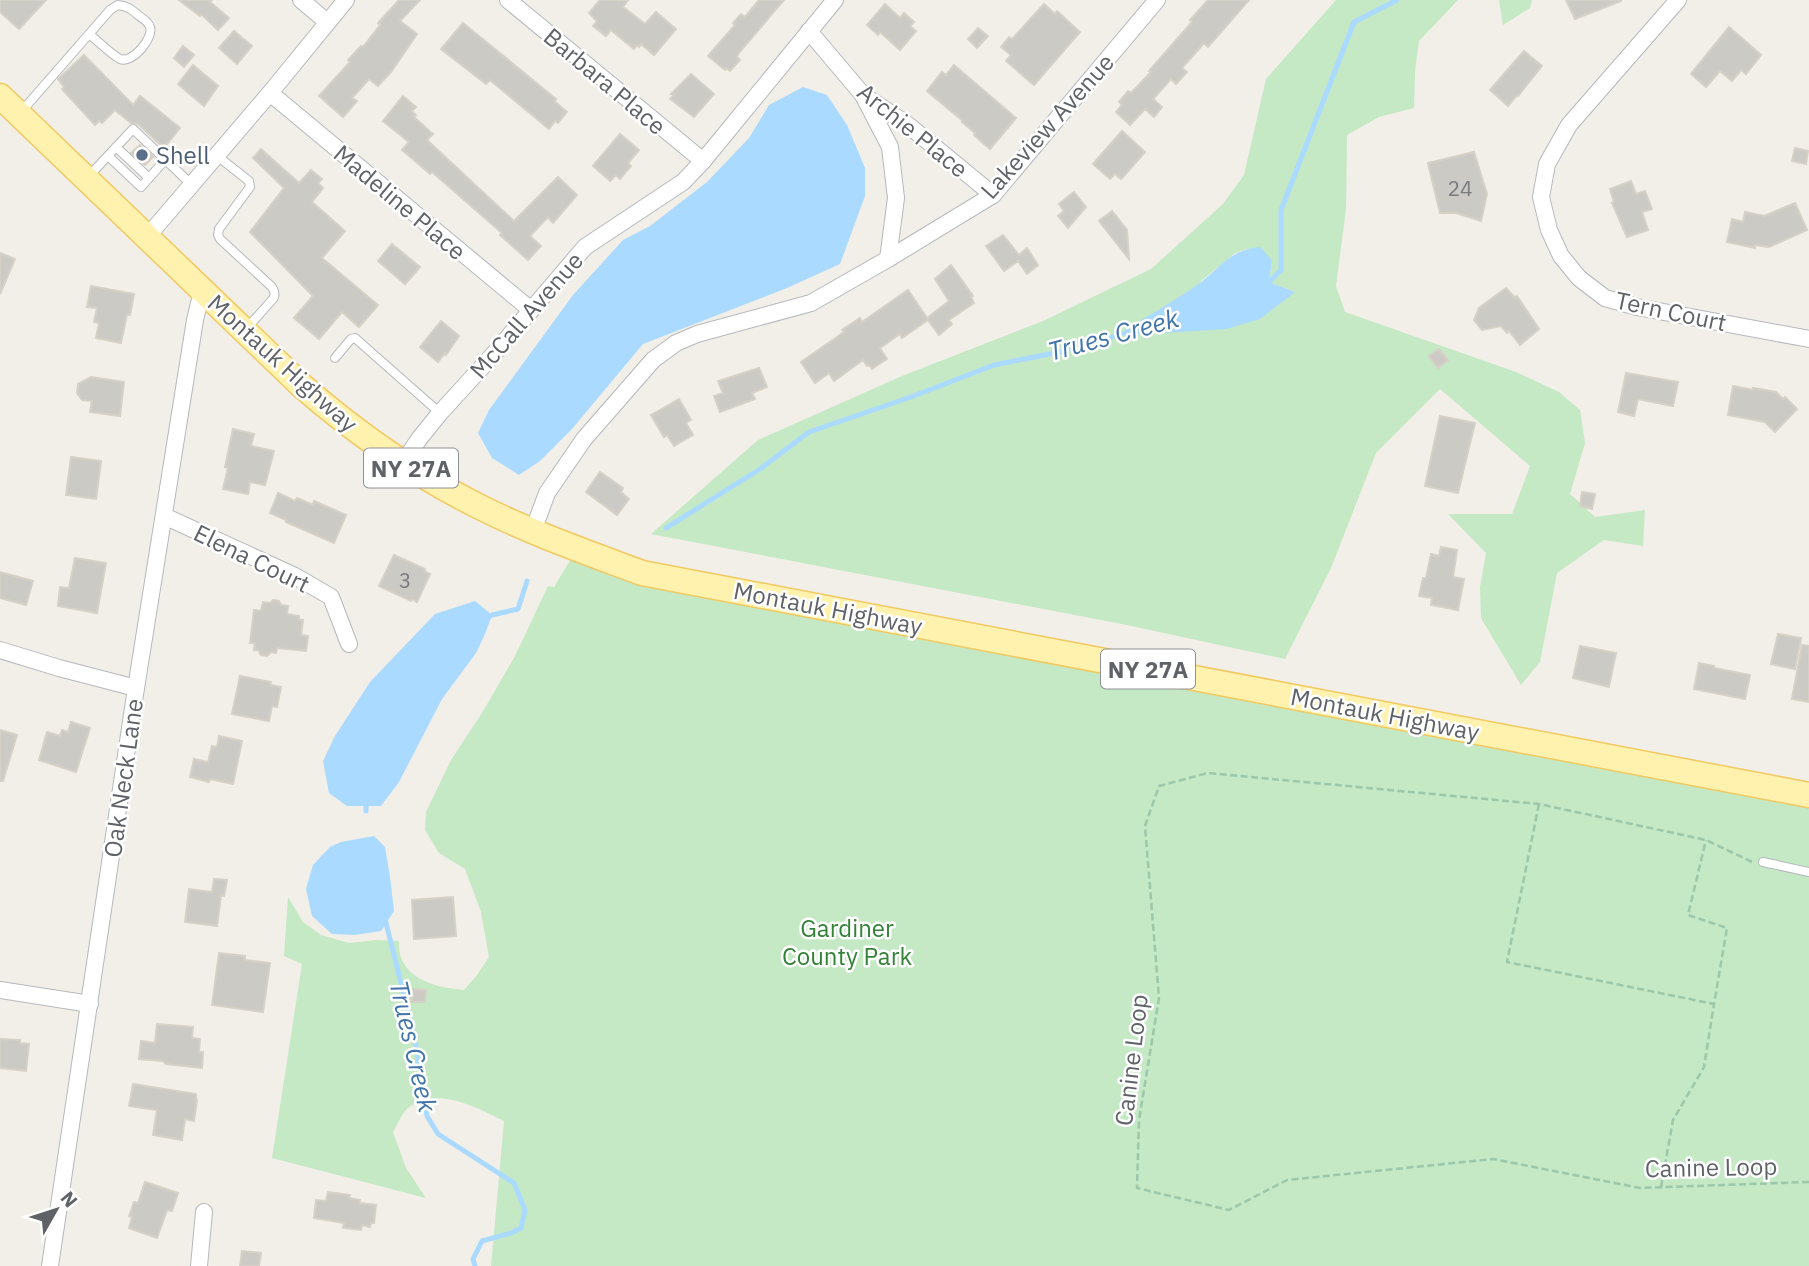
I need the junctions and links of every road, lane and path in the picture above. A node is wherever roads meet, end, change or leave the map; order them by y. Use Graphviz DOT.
graph roads {
  1 [pos="301,0"];
  2 [pos="346,0"];
  3 [pos="508,0"];
  4 [pos="835,0"];
  5 [pos="1157,0"];
  6 [pos="1678,0"];
  7 [pos="327,22"];
  8 [pos="809,31"];
  9 [pos="89,34"];
  10 [pos="270,93"];
  11 [pos="863,94"];
  12 [pos="0,96"];
  13 [pos="19,114"];
  14 [pos="116,147"];
  15 [pos="215,155"];
  16 [pos="108,156"];
  17 [pos="165,160"];
  18 [pos="703,162"];
  19 [pos="86,178"];
  20 [pos="149,178"];
  21 [pos="191,184"];
  22 [pos="993,195"];
  23 [pos="147,236"];
  24 [pos="888,260"];
  25 [pos="204,291"];
  26 [pos="531,310"];
  27 [pos="244,330"];
  28 [pos="1809,339"];
  29 [pos="335,358"];
  30 [pos="440,413"];
  31 [pos="403,463"];
  32 [pos="164,516"];
  33 [pos="533,531"];
  34 [pos="349,644"];
  35 [pos="0,650"];
  36 [pos="136,688"];
  37 [pos="1809,794"];
  38 [pos="1539,804"];
  39 [pos="1706,840"];
  40 [pos="1763,862"];
  41 [pos="1809,872"];
  42 [pos="0,990"];
  43 [pos="90,1004"];
  44 [pos="1714,1004"];
  45 [pos="1809,1182"];
  46 [pos="1661,1187"];
  47 [pos="204,1212"];
  48 [pos="50,1266"];
  49 [pos="199,1266"];
  1 -- 7 [label="street"];
  2 -- 7 [label="street"];
  3 -- 18 [label="street, Barbara Place"];
  4 -- 8 [label="street, McCall Avenue"];
  5 -- 22 [label="street, Lakeview Avenue"];
  6 -- 28 [label="street, Tern Court"];
  7 -- 10 [label="street"];
  8 -- 11 [label="street, Archie Place"];
  8 -- 18 [label="street, McCall Avenue"];
  9 -- 9 [label="lane"];
  9 -- 13 [label="lane"];
  10 -- 15 [label="street"];
  10 -- 26 [label="street, Madeline Place"];
  11 -- 22 [label="street, Archie Place"];
  11 -- 24 [label="street"];
  12 -- 13 [label="main road, Montauk Highway / NY 27A"];
  13 -- 19 [label="main road, Montauk Highway / NY 27A"];
  14 -- 16 [label="lane"];
  14 -- 17 [label="lane"];
  14 -- 20 [label="lane"];
  15 -- 21 [label="street"];
  15 -- 27 [label="lane"];
  16 -- 19 [label="lane"];
  16 -- 20 [label="lane"];
  17 -- 20 [label="lane"];
  17 -- 21 [label="lane"];
  18 -- 26 [label="street, McCall Avenue"];
  19 -- 23 [label="main road, Montauk Highway / NY 27A"];
  21 -- 23 [label="street"];
  22 -- 24 [label="street, Lakeview Avenue"];
  23 -- 25 [label="main road, Montauk Highway / NY 27A"];
  24 -- 33 [label="street, Lakeview Avenue"];
  25 -- 27 [label="main road, Montauk Highway / NY 27A"];
  25 -- 32 [label="street, Oak Neck Lane"];
  26 -- 30 [label="street, McCall Avenue"];
  27 -- 31 [label="main road, Montauk Highway / NY 27A"];
  29 -- 30 [label="lane"];
  30 -- 31 [label="street, McCall Avenue"];
  31 -- 33 [label="main road, Montauk Highway / NY 27A"];
  32 -- 34 [label="street, Elena Court"];
  32 -- 36 [label="street, Oak Neck Lane"];
  33 -- 37 [label="main road, Montauk Highway / NY 27A"];
  35 -- 36 [label="street"];
  36 -- 43 [label="street, Oak Neck Lane"];
  38 -- 39 [label="path, Canine Loop"];
  38 -- 44 [label="path"];
  38 -- 46 [label="path, Canine Loop"];
  39 -- 40 [label="path, Canine Loop"];
  39 -- 44 [label="path"];
  40 -- 41 [label="lane"];
  42 -- 43 [label="street"];
  43 -- 48 [label="street, Oak Neck Lane"];
  44 -- 46 [label="path"];
  45 -- 46 [label="path, Canine Loop"];
  47 -- 49 [label="street"];
}
